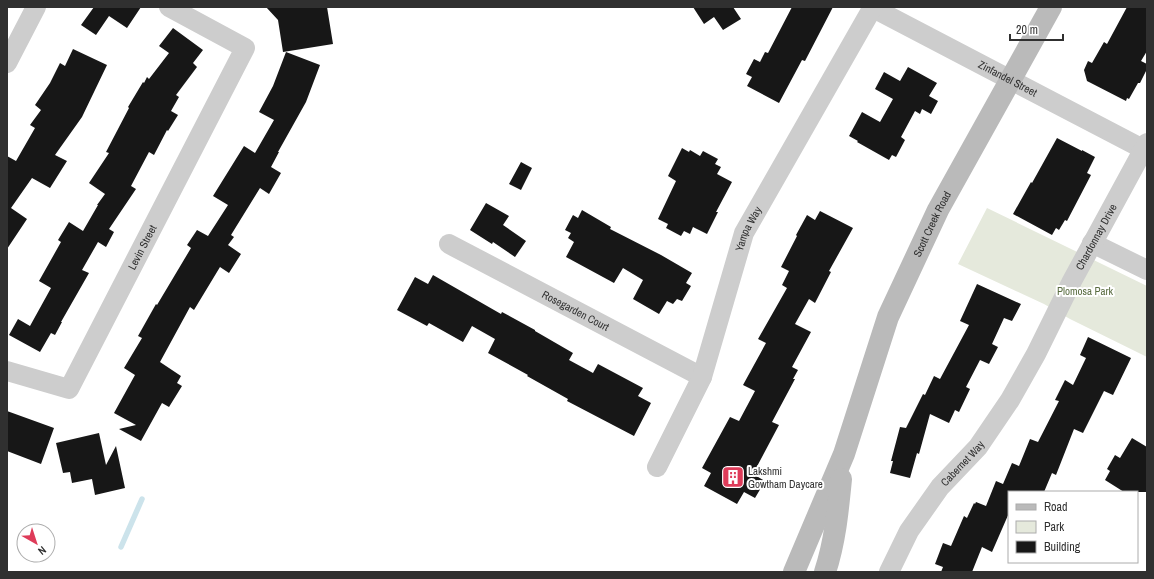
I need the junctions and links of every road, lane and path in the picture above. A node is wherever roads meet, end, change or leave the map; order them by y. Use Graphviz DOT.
graph roads {
  1 [pos="36,7"];
  2 [pos="169,7"];
  3 [pos="1050,7"];
  4 [pos="873,8"];
  5 [pos="7,63"];
  6 [pos="1010,80"];
  7 [pos="1145,146"];
  8 [pos="1092,243"];
  9 [pos="449,244"];
  10 [pos="1147,270"];
  11 [pos="1036,354"];
  12 [pos="7,371"];
  13 [pos="702,377"];
  14 [pos="844,454"];
  15 [pos="657,467"];
  16 [pos="794,572"];
  17 [pos="825,572"];
  18 [pos="889,572"];
  1 -- 5 [label="street"];
  2 -- 12 [label="street, Levin Street"];
  3 -- 6 [label="main road, Scott Creek Road"];
  4 -- 6 [label="street, Zinfandel Street"];
  4 -- 13 [label="street, Yampa Way"];
  6 -- 7 [label="street, Zinfandel Street"];
  6 -- 14 [label="main road, Scott Creek Road"];
  7 -- 8 [label="street, Chardonnay Drive"];
  8 -- 10 [label="street"];
  8 -- 11 [label="street, Chardonnay Drive"];
  9 -- 13 [label="street, Rosegarden Court"];
  11 -- 18 [label="street, Cabernet Way"];
  13 -- 15 [label="street, Yampa Way"];
  14 -- 16 [label="main road, Scott Creek Road"];
  14 -- 17 [label="main road, Scott Creek Road"];
}
